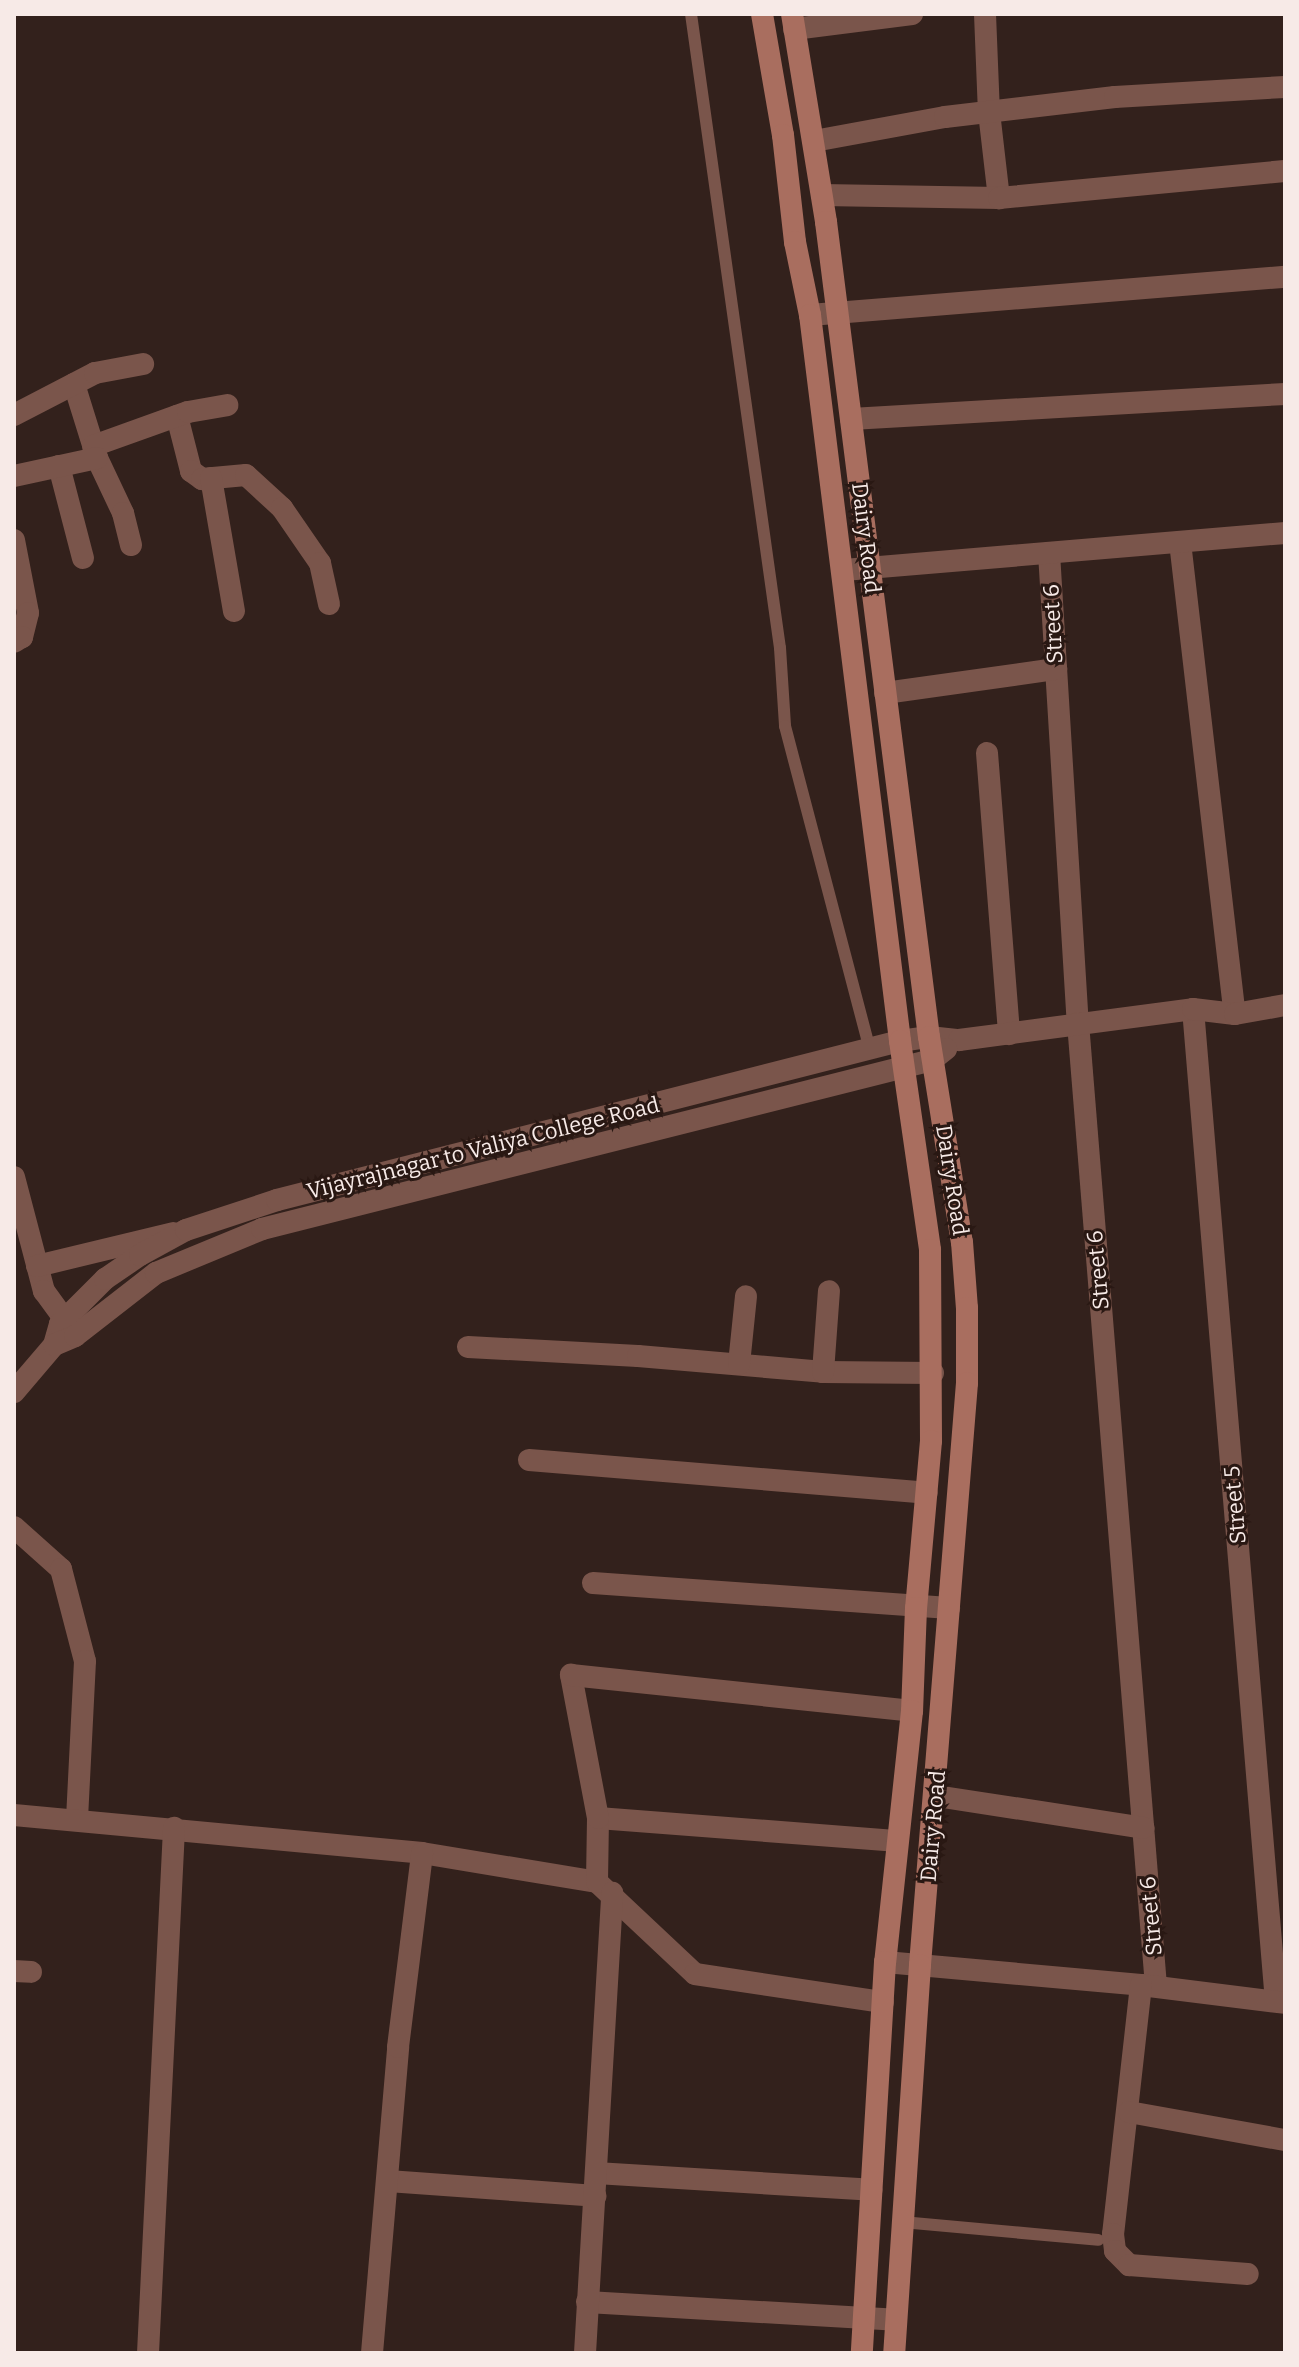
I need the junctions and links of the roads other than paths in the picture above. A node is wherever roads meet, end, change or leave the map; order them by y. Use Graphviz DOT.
graph roads {
  1 [pos="691,14"];
  2 [pos="762,14"];
  3 [pos="912,14"];
  4 [pos="985,14"];
  5 [pos="793,21"];
  6 [pos="1285,87"];
  7 [pos="989,112"];
  8 [pos="814,141"];
  9 [pos="1285,171"];
  10 [pos="822,195"];
  11 [pos="999,198"];
  12 [pos="1285,277"];
  13 [pos="837,312"];
  14 [pos="810,315"];
  15 [pos="143,364"];
  16 [pos="74,384"];
  17 [pos="1285,394"];
  18 [pos="227,405"];
  19 [pos="14,415"];
  20 [pos="177,416"];
  21 [pos="851,419"];
  22 [pos="95,452"];
  23 [pos="59,466"];
  24 [pos="14,476"];
  25 [pos="211,478"];
  26 [pos="1285,533"];
  27 [pos="14,540"];
  28 [pos="1180,542"];
  29 [pos="131,545"];
  30 [pos="1049,553"];
  31 [pos="83,558"];
  32 [pos="870,569"];
  33 [pos="844,570"];
  34 [pos="329,604"];
  35 [pos="234,611"];
  36 [pos="14,642"];
  37 [pos="1056,669"];
  38 [pos="885,693"];
  39 [pos="987,753"];
  40 [pos="1285,1005"];
  41 [pos="1193,1009"];
  42 [pos="1235,1014"];
  43 [pos="1078,1023"];
  44 [pos="1009,1034"];
  45 [pos="929,1037"];
  46 [pos="959,1040"];
  47 [pos="900,1041"];
  48 [pos="870,1049"];
  49 [pos="932,1060"];
  50 [pos="903,1065"];
  51 [pos="14,1177"];
  52 [pos="186,1230"];
  53 [pos="37,1266"];
  54 [pos="829,1291"];
  55 [pos="746,1296"];
  56 [pos="65,1320"];
  57 [pos="54,1345"];
  58 [pos="468,1347"];
  59 [pos="739,1364"];
  60 [pos="823,1372"];
  61 [pos="933,1373"];
  62 [pos="14,1392"];
  63 [pos="529,1460"];
  64 [pos="927,1493"];
  65 [pos="14,1527"];
  66 [pos="593,1583"];
  67 [pos="916,1608"];
  68 [pos="949,1608"];
  69 [pos="912,1711"];
  70 [pos="936,1796"];
  71 [pos="14,1815"];
  72 [pos="598,1818"];
  73 [pos="77,1820"];
  74 [pos="174,1828"];
  75 [pos="1144,1828"];
  76 [pos="895,1841"];
  77 [pos="422,1853"];
  78 [pos="605,1888"];
  79 [pos="885,1962"];
  80 [pos="920,1965"];
  81 [pos="1149,1986"];
  82 [pos="883,2002"];
  83 [pos="1280,2002"];
  84 [pos="1129,2112"];
  85 [pos="1285,2140"];
  86 [pos="388,2181"];
  87 [pos="595,2184"];
  88 [pos="871,2190"];
  89 [pos="902,2222"];
  90 [pos="1098,2240"];
  91 [pos="1248,2274"];
  92 [pos="587,2302"];
  93 [pos="863,2320"];
  94 [pos="895,2320"];
  95 [pos="148,2353"];
  96 [pos="372,2353"];
  97 [pos="585,2353"];
  98 [pos="862,2353"];
  99 [pos="894,2353"];
  1 -- 48 [label="lane"];
  2 -- 14 [label="main road, Dairy Road"];
  3 -- 5 [label="street"];
  4 -- 7 [label="street"];
  5 -- 8 [label="main road, Dairy Road"];
  6 -- 7 [label="street"];
  7 -- 8 [label="street"];
  7 -- 11 [label="street"];
  8 -- 10 [label="main road, Dairy Road"];
  9 -- 11 [label="street"];
  10 -- 11 [label="street"];
  10 -- 13 [label="main road, Dairy Road"];
  12 -- 13 [label="street"];
  13 -- 14 [label="street"];
  13 -- 21 [label="main road, Dairy Road"];
  14 -- 33 [label="main road, Dairy Road"];
  15 -- 16 [label="street"];
  16 -- 19 [label="street"];
  16 -- 22 [label="street"];
  17 -- 21 [label="street"];
  18 -- 20 [label="street"];
  20 -- 22 [label="street"];
  20 -- 25 [label="street"];
  21 -- 32 [label="main road, Dairy Road"];
  22 -- 23 [label="street"];
  22 -- 29 [label="street"];
  23 -- 24 [label="street"];
  23 -- 31 [label="street"];
  25 -- 34 [label="street"];
  25 -- 35 [label="street"];
  26 -- 28 [label="street"];
  27 -- 36 [label="street"];
  28 -- 30 [label="street"];
  28 -- 42 [label="street"];
  30 -- 32 [label="street"];
  30 -- 37 [label="street, Street 6"];
  32 -- 33 [label="street"];
  32 -- 38 [label="main road, Dairy Road"];
  33 -- 47 [label="main road, Dairy Road"];
  37 -- 38 [label="street"];
  37 -- 43 [label="street, Street 6"];
  38 -- 45 [label="main road, Dairy Road"];
  39 -- 44 [label="street"];
  40 -- 42 [label="street, Vijayrajnagar to Valiya College Road"];
  41 -- 42 [label="street, Vijayrajnagar to Valiya College Road"];
  41 -- 43 [label="street, Vijayrajnagar to Valiya College Road"];
  41 -- 83 [label="street, Street 5"];
  43 -- 44 [label="street, Vijayrajnagar to Valiya College Road"];
  43 -- 75 [label="street, Street 6"];
  44 -- 46 [label="street, Vijayrajnagar to Valiya College Road"];
  45 -- 46 [label="street, Vijayrajnagar to Valiya College Road"];
  45 -- 47 [label="street, Vijayrajnagar to Valiya College Road"];
  45 -- 49 [label="main road, Dairy Road"];
  46 -- 49 [label="street, Vijayrajnagar to Valiya College Road"];
  47 -- 48 [label="street, Vijayrajnagar to Valiya College Road"];
  47 -- 50 [label="main road, Dairy Road"];
  48 -- 52 [label="street, Vijayrajnagar to Valiya College Road"];
  49 -- 50 [label="street, Vijayrajnagar to Valiya College Road"];
  49 -- 68 [label="main road, Dairy Road"];
  50 -- 57 [label="street, Vijayrajnagar to Valiya College Road"];
  50 -- 61 [label="main road, Dairy Road"];
  51 -- 53 [label="street"];
  52 -- 53 [label="street"];
  52 -- 56 [label="street, Vijayrajnagar to Valiya College Road"];
  53 -- 56 [label="street"];
  54 -- 60 [label="street"];
  55 -- 59 [label="street"];
  56 -- 57 [label="street, Vijayrajnagar to Valiya College Road"];
  57 -- 62 [label="street, Vijayrajnagar to Valiya College Road"];
  58 -- 59 [label="street"];
  59 -- 60 [label="street"];
  60 -- 61 [label="street"];
  61 -- 64 [label="main road, Dairy Road"];
  63 -- 64 [label="street"];
  64 -- 67 [label="main road, Dairy Road"];
  65 -- 73 [label="street"];
  66 -- 67 [label="street"];
  67 -- 68 [label="street"];
  67 -- 69 [label="main road, Dairy Road"];
  68 -- 70 [label="main road, Dairy Road"];
  69 -- 72 [label="street"];
  69 -- 76 [label="main road, Dairy Road"];
  70 -- 75 [label="street"];
  70 -- 80 [label="main road, Dairy Road"];
  71 -- 73 [label="street"];
  72 -- 76 [label="street"];
  72 -- 78 [label="street"];
  73 -- 74 [label="street"];
  74 -- 77 [label="street"];
  74 -- 95 [label="street"];
  75 -- 81 [label="street, Street 6"];
  76 -- 79 [label="main road, Dairy Road"];
  77 -- 78 [label="street"];
  77 -- 86 [label="street"];
  78 -- 82 [label="street"];
  78 -- 87 [label="street"];
  79 -- 80 [label="street"];
  79 -- 82 [label="main road, Dairy Road"];
  80 -- 81 [label="street"];
  80 -- 89 [label="main road, Dairy Road"];
  81 -- 83 [label="street"];
  81 -- 84 [label="street, Street 6"];
  82 -- 88 [label="main road, Dairy Road"];
  84 -- 85 [label="street"];
  84 -- 91 [label="street, Street 6"];
  86 -- 87 [label="street"];
  86 -- 96 [label="street"];
  87 -- 88 [label="street"];
  87 -- 92 [label="street"];
  88 -- 93 [label="main road, Dairy Road"];
  89 -- 90 [label="lane"];
  89 -- 94 [label="main road, Dairy Road"];
  92 -- 93 [label="street"];
  92 -- 97 [label="street"];
  93 -- 94 [label="street"];
  93 -- 98 [label="main road, Dairy Road"];
  94 -- 99 [label="main road, Dairy Road"];
}
